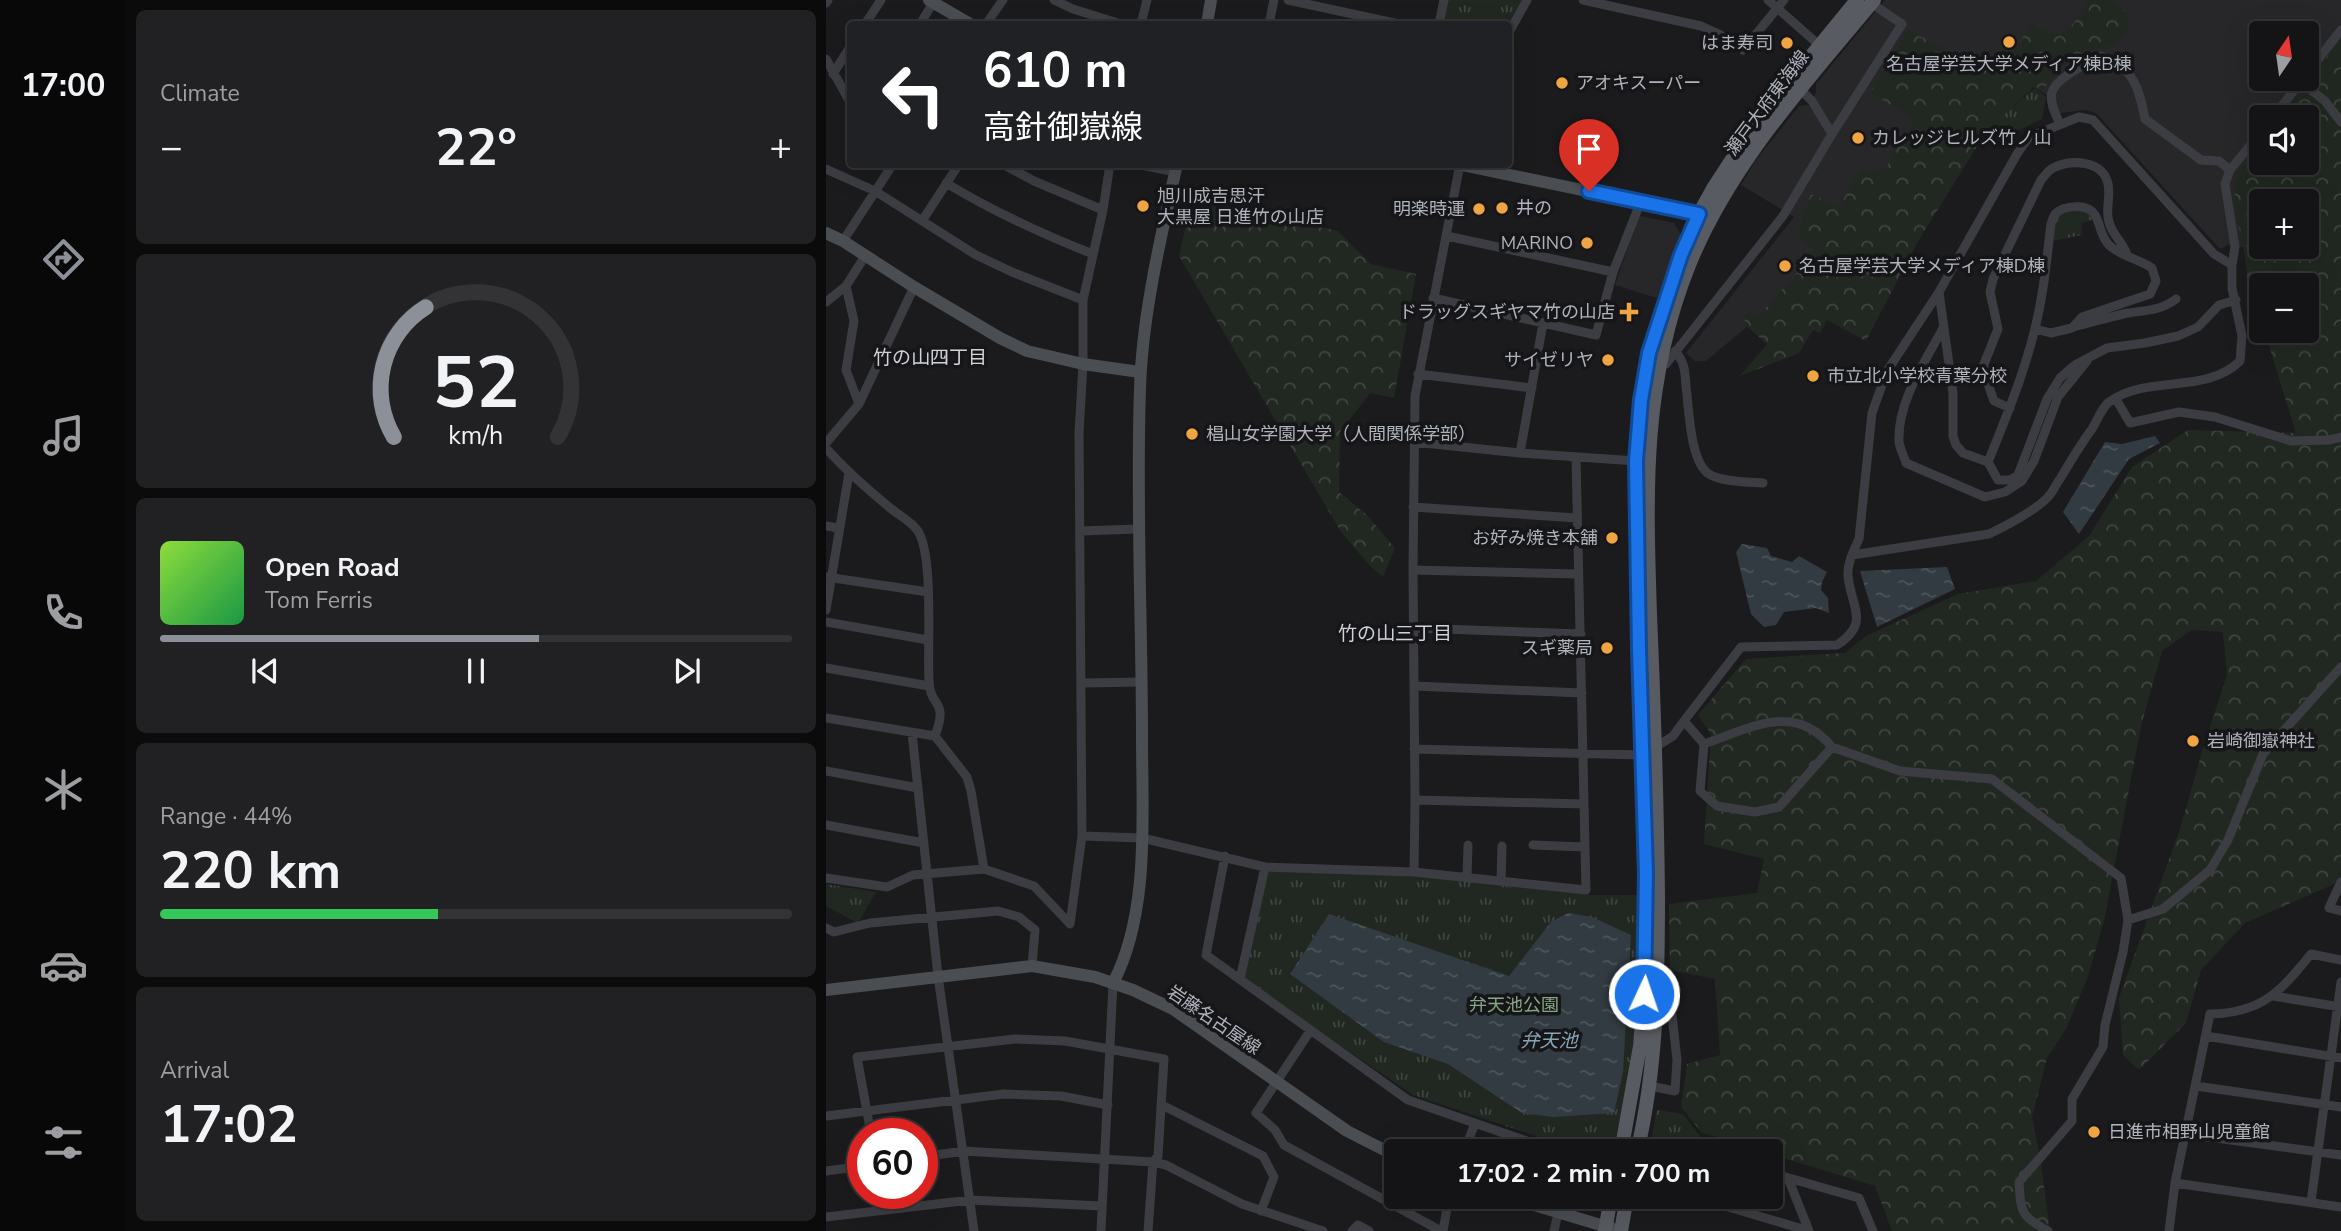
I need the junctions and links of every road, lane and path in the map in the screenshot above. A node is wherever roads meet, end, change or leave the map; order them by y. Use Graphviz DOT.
graph roads {
  1 [pos="881,0"];
  2 [pos="1003,0"];
  3 [pos="1054,0"];
  4 [pos="1147,0"];
  5 [pos="1211,0"];
  6 [pos="1274,0"];
  7 [pos="1288,0"];
  8 [pos="1444,0"];
  9 [pos="1527,0"];
  10 [pos="1583,0"];
  11 [pos="1768,0"];
  12 [pos="931,1"];
  13 [pos="1867,1"];
  14 [pos="1781,4"];
  15 [pos="867,21"];
  16 [pos="921,21"];
  17 [pos="965,21"];
  18 [pos="988,21"];
  19 [pos="1111,21"];
  20 [pos="1142,21"];
  21 [pos="1208,21"];
  22 [pos="1270,21"];
  23 [pos="1385,21"];
  24 [pos="1440,21"];
  25 [pos="1512,27"];
  26 [pos="2341,30"];
  27 [pos="1819,45"];
  28 [pos="847,52"];
  29 [pos="826,59"];
  30 [pos="2319,59"];
  31 [pos="834,74"];
  32 [pos="1800,89"];
  33 [pos="2294,91"];
  34 [pos="2316,91"];
  35 [pos="847,97"];
  36 [pos="2283,105"];
  37 [pos="2341,122"];
  38 [pos="2060,124"];
  39 [pos="1832,134"];
  40 [pos="2249,146"];
  41 [pos="890,168"];
  42 [pos="956,168"];
  43 [pos="1010,168"];
  44 [pos="1109,168"];
  45 [pos="1176,168"];
  46 [pos="1458,168"];
  47 [pos="1474,168"];
  48 [pos="826,169"];
  49 [pos="2230,170"];
  50 [pos="946,183"];
  51 [pos="875,191"];
  52 [pos="1641,201"];
  53 [pos="1103,210"];
  54 [pos="1705,216"];
  55 [pos="922,221"];
  56 [pos="826,233"];
  57 [pos="1447,236"];
  58 [pos="843,241"];
  59 [pos="1093,254"];
  60 [pos="865,256"];
  61 [pos="2127,256"];
  62 [pos="2232,265"];
  63 [pos="1613,272"];
  64 [pos="846,286"];
  65 [pos="914,287"];
  66 [pos="1939,292"];
  67 [pos="1433,298"];
  68 [pos="2176,299"];
  69 [pos="1083,300"];
  70 [pos="2236,300"];
  71 [pos="826,302"];
  72 [pos="1543,323"];
  73 [pos="1944,327"];
  74 [pos="2071,328"];
  75 [pos="2035,329"];
  76 [pos="2107,348"];
  77 [pos="1675,352"];
  78 [pos="1083,364"];
  79 [pos="1658,366"];
  80 [pos="1140,372"];
  81 [pos="1418,374"];
  82 [pos="1532,388"];
  83 [pos="2116,398"];
  84 [pos="859,404"];
  85 [pos="2010,408"];
  86 [pos="2341,437"];
  87 [pos="1414,442"];
  88 [pos="826,445"];
  89 [pos="1520,453"];
  90 [pos="1576,458"];
  91 [pos="1636,461"];
  92 [pos="1988,462"];
  93 [pos="849,474"];
  94 [pos="1763,482"];
  95 [pos="1413,507"];
  96 [pos="1577,518"];
  97 [pos="826,526"];
  98 [pos="839,528"];
  99 [pos="1138,529"];
  100 [pos="1080,531"];
  101 [pos="1852,555"];
  102 [pos="1413,570"];
  103 [pos="1578,575"];
  104 [pos="829,578"];
  105 [pos="928,592"];
  106 [pos="826,610"];
  107 [pos="826,622"];
  108 [pos="1414,628"];
  109 [pos="1581,634"];
  110 [pos="928,640"];
  111 [pos="2341,667"];
  112 [pos="826,668"];
  113 [pos="1142,682"];
  114 [pos="1083,683"];
  115 [pos="929,686"];
  116 [pos="1414,686"];
  117 [pos="1581,693"];
  118 [pos="826,718"];
  119 [pos="1684,721"];
  120 [pos="912,733"];
  121 [pos="935,736"];
  122 [pos="1704,744"];
  123 [pos="1832,747"];
  124 [pos="1414,749"];
  125 [pos="1649,751"];
  126 [pos="1584,755"];
  127 [pos="826,771"];
  128 [pos="918,788"];
  129 [pos="1415,800"];
  130 [pos="1584,804"];
  131 [pos="826,825"];
  132 [pos="1082,835"];
  133 [pos="1142,838"];
  134 [pos="924,843"];
  135 [pos="1468,845"];
  136 [pos="1533,845"];
  137 [pos="1502,846"];
  138 [pos="1585,847"];
  139 [pos="1225,856"];
  140 [pos="1265,867"];
  141 [pos="984,869"];
  142 [pos="1414,872"];
  143 [pos="927,874"];
  144 [pos="826,878"];
  145 [pos="1467,878"];
  146 [pos="1502,881"];
  147 [pos="2341,882"];
  148 [pos="2341,911"];
  149 [pos="932,917"];
  150 [pos="2128,920"];
  151 [pos="826,928"];
  152 [pos="2341,960"];
  153 [pos="1032,966"];
  154 [pos="938,976"];
  155 [pos="1240,979"];
  156 [pos="2341,982"];
  157 [pos="1113,983"];
  158 [pos="826,990"];
  159 [pos="2273,996"];
  160 [pos="1657,997"];
  161 [pos="2339,1007"];
  162 [pos="1310,1031"];
  163 [pos="2206,1036"];
  164 [pos="949,1047"];
  165 [pos="1110,1048"];
  166 [pos="2336,1058"];
  167 [pos="1275,1082"];
  168 [pos="1650,1086"];
  169 [pos="2196,1086"];
  170 [pos="956,1099"];
  171 [pos="1108,1105"];
  172 [pos="1162,1105"];
  173 [pos="2324,1105"];
  174 [pos="2341,1107"];
  175 [pos="868,1112"];
  176 [pos="826,1116"];
  177 [pos="869,1118"];
  178 [pos="1475,1123"];
  179 [pos="2186,1134"];
  180 [pos="1469,1139"];
  181 [pos="1521,1139"];
  182 [pos="1622,1139"];
  183 [pos="1640,1139"];
  184 [pos="1384,1150"];
  185 [pos="964,1151"];
  186 [pos="2318,1153"];
  187 [pos="938,1155"];
  188 [pos="2341,1155"];
  189 [pos="1105,1158"];
  190 [pos="1153,1162"];
  191 [pos="847,1168"];
  192 [pos="826,1171"];
  193 [pos="1783,1177"];
  194 [pos="1788,1178"];
  195 [pos="2175,1183"];
  196 [pos="970,1200"];
  197 [pos="2311,1202"];
  198 [pos="1102,1206"];
  199 [pos="2341,1207"];
  200 [pos="1447,1209"];
  201 [pos="1545,1209"];
  202 [pos="1609,1209"];
  203 [pos="1625,1209"];
  204 [pos="1738,1209"];
  205 [pos="1261,1211"];
  206 [pos="1558,1213"];
  207 [pos="826,1217"];
  208 [pos="1297,1228"];
  209 [pos="1605,1229"];
  210 [pos="974,1231"];
  211 [pos="1101,1231"];
  212 [pos="1148,1231"];
  213 [pos="1322,1231"];
  214 [pos="1352,1231"];
  215 [pos="1369,1231"];
  216 [pos="1442,1231"];
  217 [pos="1554,1231"];
  218 [pos="1621,1231"];
  219 [pos="1873,1231"];
  220 [pos="2048,1231"];
  221 [pos="2169,1231"];
  1 -- 15 [label="street"];
  2 -- 18 [label="street"];
  3 -- 19 [label="street"];
  4 -- 20 [label="street"];
  5 -- 21 [label="street"];
  6 -- 22 [label="street"];
  7 -- 23 [label="street"];
  8 -- 24 [label="street"];
  9 -- 25 [label="street"];
  10 -- 14 [label="street"];
  11 -- 14 [label="street"];
  12 -- 16 [label="street"];
  12 -- 17 [label="street"];
  13 -- 27 [label="main road, 瀬戸大府東海線"];
  13 -- 32 [label="main road, 瀬戸大府東海線"];
  13 -- 39 [label="street"];
  14 -- 27 [label="street"];
  26 -- 30 [label="street"];
  27 -- 54 [label="main road, 瀬戸大府東海線"];
  28 -- 31 [label="street"];
  29 -- 31 [label="street"];
  31 -- 35 [label="street"];
  32 -- 39 [label="street"];
  32 -- 54 [label="main road, 瀬戸大府東海線"];
  33 -- 36 [label="street"];
  34 -- 37 [label="street"];
  38 -- 49 [label="street"];
  38 -- 62 [label="street"];
  38 -- 66 [label="street"];
  39 -- 77 [label="street"];
  40 -- 49 [label="street"];
  41 -- 51 [label="street"];
  42 -- 50 [label="street"];
  43 -- 53 [label="street"];
  44 -- 53 [label="street"];
  45 -- 80 [label="street"];
  46 -- 57 [label="street"];
  47 -- 52 [label="street"];
  48 -- 51 [label="street"];
  49 -- 62 [label="street"];
  50 -- 55 [label="street"];
  50 -- 59 [label="street"];
  51 -- 55 [label="street"];
  51 -- 58 [label="street"];
  52 -- 54 [label="street"];
  52 -- 63 [label="street"];
  53 -- 59 [label="street"];
  54 -- 79 [label="main road, 瀬戸大府東海線"];
  54 -- 91 [label="main road, 瀬戸大府東海線"];
  55 -- 69 [label="street"];
  56 -- 58 [label="street"];
  57 -- 63 [label="street"];
  57 -- 67 [label="street"];
  58 -- 60 [label="street"];
  59 -- 69 [label="street"];
  60 -- 64 [label="street"];
  60 -- 65 [label="street"];
  61 -- 74 [label="street"];
  61 -- 75 [label="street"];
  61 -- 85 [label="street"];
  62 -- 70 [label="street"];
  63 -- 72 [label="street"];
  64 -- 71 [label="street"];
  64 -- 84 [label="street"];
  65 -- 78 [label="street"];
  65 -- 84 [label="street"];
  66 -- 73 [label="street"];
  66 -- 101 [label="street"];
  67 -- 72 [label="street"];
  67 -- 81 [label="street"];
  68 -- 74 [label="street"];
  69 -- 78 [label="street"];
  70 -- 76 [label="street"];
  70 -- 83 [label="street"];
  72 -- 82 [label="street"];
  73 -- 76 [label="street"];
  73 -- 92 [label="street"];
  74 -- 75 [label="street"];
  75 -- 85 [label="street"];
  76 -- 92 [label="street"];
  77 -- 79 [label="street"];
  77 -- 94 [label="street"];
  78 -- 80 [label="street"];
  78 -- 100 [label="street"];
  79 -- 125 [label="main road, 瀬戸大府東海線"];
  80 -- 99 [label="street"];
  81 -- 82 [label="street"];
  81 -- 87 [label="street"];
  82 -- 89 [label="street"];
  83 -- 86 [label="street"];
  83 -- 101 [label="street"];
  84 -- 88 [label="street"];
  85 -- 92 [label="street"];
  87 -- 89 [label="street"];
  87 -- 95 [label="street"];
  88 -- 93 [label="street"];
  89 -- 90 [label="street"];
  90 -- 91 [label="street"];
  90 -- 96 [label="street"];
  91 -- 125 [label="main road, 瀬戸大府東海線"];
  93 -- 98 [label="street"];
  93 -- 105 [label="street"];
  95 -- 96 [label="street"];
  95 -- 102 [label="street"];
  96 -- 103 [label="street"];
  97 -- 98 [label="street"];
  98 -- 104 [label="street"];
  99 -- 100 [label="street"];
  99 -- 113 [label="street"];
  100 -- 114 [label="street"];
  101 -- 119 [label="street"];
  102 -- 103 [label="street"];
  102 -- 108 [label="street"];
  103 -- 109 [label="street"];
  104 -- 105 [label="street"];
  104 -- 106 [label="street"];
  105 -- 110 [label="street"];
  107 -- 110 [label="street"];
  108 -- 109 [label="street"];
  108 -- 116 [label="street"];
  109 -- 117 [label="street"];
  110 -- 115 [label="street"];
  111 -- 150 [label="street"];
  112 -- 115 [label="street"];
  113 -- 114 [label="street"];
  113 -- 133 [label="street"];
  114 -- 132 [label="street"];
  115 -- 121 [label="street"];
  116 -- 117 [label="street"];
  116 -- 124 [label="street"];
  117 -- 126 [label="street"];
  118 -- 120 [label="street"];
  119 -- 122 [label="street"];
  119 -- 125 [label="street"];
  120 -- 121 [label="street"];
  120 -- 128 [label="street"];
  121 -- 141 [label="street"];
  122 -- 123 [label="street"];
  122 -- 123 [label="street"];
  123 -- 150 [label="street"];
  124 -- 126 [label="street"];
  124 -- 129 [label="street"];
  125 -- 126 [label="street"];
  125 -- 160 [label="main road, 瀬戸大府東海線"];
  125 -- 182 [label="main road, 瀬戸大府東海線"];
  126 -- 130 [label="street"];
  127 -- 128 [label="street"];
  128 -- 134 [label="street"];
  129 -- 130 [label="street"];
  129 -- 142 [label="street"];
  130 -- 138 [label="street"];
  131 -- 134 [label="street"];
  132 -- 133 [label="street"];
  132 -- 141 [label="street"];
  133 -- 139 [label="street"];
  133 -- 157 [label="street"];
  134 -- 143 [label="street"];
  135 -- 145 [label="street"];
  136 -- 138 [label="street"];
  137 -- 146 [label="street"];
  138 -- 146 [label="street"];
  139 -- 140 [label="street"];
  139 -- 155 [label="street"];
  140 -- 142 [label="street"];
  140 -- 155 [label="street"];
  141 -- 143 [label="street"];
  142 -- 145 [label="street"];
  143 -- 144 [label="street"];
  143 -- 149 [label="street"];
  145 -- 146 [label="street"];
  147 -- 148 [label="street"];
  149 -- 151 [label="street"];
  149 -- 153 [label="street"];
  149 -- 154 [label="street"];
  150 -- 220 [label="street"];
  152 -- 159 [label="street"];
  153 -- 154 [label="street, 岩藤名古屋線"];
  153 -- 157 [label="street, 岩藤名古屋線"];
  154 -- 158 [label="street, 岩藤名古屋線"];
  154 -- 164 [label="street"];
  155 -- 162 [label="street"];
  156 -- 161 [label="street"];
  157 -- 165 [label="street"];
  157 -- 167 [label="street, 岩藤名古屋線"];
  159 -- 161 [label="street"];
  159 -- 163 [label="street"];
  160 -- 168 [label="main road, 瀬戸大府東海線"];
  160 -- 168 [label="street"];
  161 -- 166 [label="street"];
  162 -- 167 [label="street"];
  162 -- 178 [label="street"];
  163 -- 166 [label="street"];
  163 -- 169 [label="street"];
  164 -- 165 [label="street"];
  164 -- 170 [label="street"];
  164 -- 175 [label="street"];
  165 -- 171 [label="street"];
  165 -- 172 [label="street"];
  166 -- 173 [label="street"];
  167 -- 184 [label="street, 岩藤名古屋線"];
  167 -- 216 [label="street"];
  168 -- 183 [label="main road, 瀬戸大府東海線"];
  169 -- 173 [label="street"];
  169 -- 179 [label="street"];
  170 -- 171 [label="street"];
  170 -- 175 [label="street"];
  170 -- 185 [label="street"];
  171 -- 189 [label="street"];
  172 -- 190 [label="street"];
  172 -- 205 [label="street"];
  173 -- 174 [label="street"];
  173 -- 186 [label="street"];
  175 -- 176 [label="street"];
  175 -- 177 [label="street"];
  178 -- 180 [label="street"];
  178 -- 181 [label="street"];
  179 -- 186 [label="street"];
  179 -- 195 [label="street"];
  185 -- 187 [label="street"];
  185 -- 189 [label="street"];
  185 -- 196 [label="street"];
  186 -- 188 [label="street"];
  186 -- 197 [label="street"];
  189 -- 190 [label="street"];
  189 -- 198 [label="street"];
  190 -- 205 [label="street"];
  190 -- 212 [label="street"];
  191 -- 192 [label="street"];
  193 -- 194 [label="street"];
  194 -- 204 [label="street"];
  194 -- 219 [label="street"];
  195 -- 197 [label="street"];
  195 -- 221 [label="street"];
  196 -- 198 [label="street"];
  196 -- 207 [label="street"];
  196 -- 210 [label="street"];
  197 -- 199 [label="street"];
  198 -- 211 [label="street"];
  200 -- 216 [label="street"];
  201 -- 206 [label="street"];
  202 -- 209 [label="main road"];
  203 -- 218 [label="main road"];
  205 -- 208 [label="street"];
  206 -- 209 [label="street"];
  206 -- 217 [label="street"];
  208 -- 213 [label="street"];
  209 -- 218 [label="street"];
  214 -- 215 [label="street"];
}
